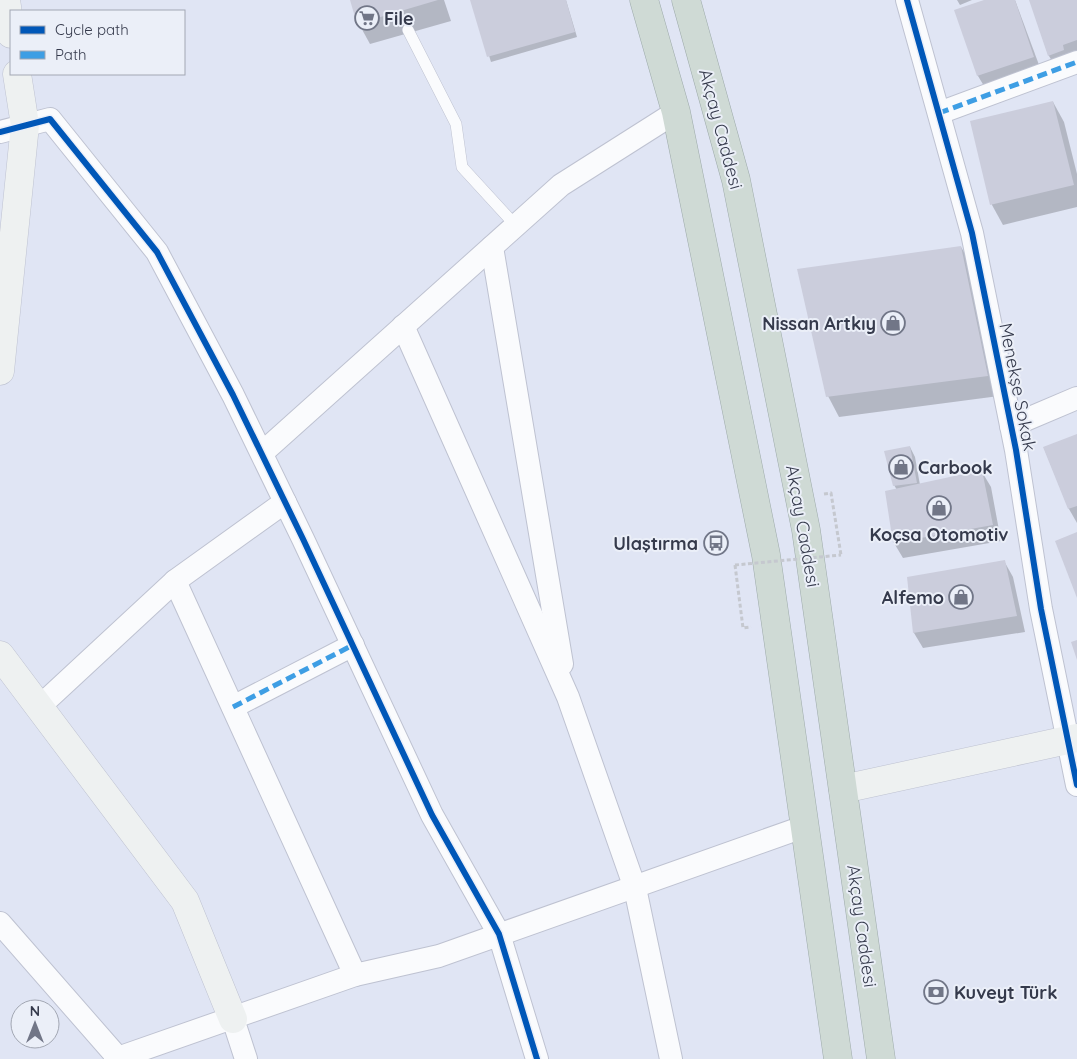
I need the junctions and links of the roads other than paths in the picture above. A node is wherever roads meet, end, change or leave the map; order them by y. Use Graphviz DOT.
graph roads {
  1 [pos="6,0"];
  2 [pos="644,0"];
  3 [pos="907,0"];
  4 [pos="690,2"];
  5 [pos="10,27"];
  6 [pos="408,30"];
  7 [pos="1077,62"];
  8 [pos="17,75"];
  9 [pos="676,112"];
  10 [pos="939,113"];
  11 [pos="12,128"];
  12 [pos="516,226"];
  13 [pos="492,247"];
  14 [pos="404,326"];
  15 [pos="2,335"];
  16 [pos="0,371"];
  17 [pos="1077,398"];
  18 [pos="1011,426"];
  19 [pos="262,453"];
  20 [pos="285,502"];
  21 [pos="175,581"];
  22 [pos="353,645"];
  23 [pos="0,655"];
  24 [pos="568,697"];
  25 [pos="233,707"];
  26 [pos="38,708"];
  27 [pos="1073,739"];
  28 [pos="1077,785"];
  29 [pos="843,789"];
  30 [pos="806,826"];
  31 [pos="635,888"];
  32 [pos="2,928"];
  33 [pos="499,934"];
  34 [pos="355,975"];
  35 [pos="233,1019"];
  36 [pos="876,1022"];
  37 [pos="832,1023"];
  38 [pos="118,1059"];
  39 [pos="246,1059"];
  40 [pos="536,1059"];
  41 [pos="671,1059"];
  42 [pos="834,1059"];
  43 [pos="838,1059"];
  44 [pos="881,1059"];
  45 [pos="886,1059"];
  1 -- 5 [label="street"];
  2 -- 9 [label="highway"];
  3 -- 10 [label="street, Menekşe Sokak"];
  4 -- 29 [label="highway, Akçay Caddesi"];
  6 -- 12 [label="lane"];
  7 -- 10 [label="street"];
  8 -- 11 [label="street"];
  9 -- 12 [label="street"];
  9 -- 30 [label="highway"];
  10 -- 18 [label="street, Menekşe Sokak"];
  11 -- 15 [label="street"];
  11 -- 19 [label="street"];
  12 -- 13 [label="street"];
  13 -- 14 [label="street"];
  13 -- 24 [label="street"];
  14 -- 19 [label="street"];
  14 -- 24 [label="street"];
  15 -- 16 [label="street"];
  17 -- 18 [label="street"];
  18 -- 27 [label="street, Menekşe Sokak"];
  19 -- 20 [label="street"];
  20 -- 21 [label="street"];
  20 -- 22 [label="street"];
  21 -- 25 [label="street"];
  21 -- 26 [label="street"];
  22 -- 25 [label="street"];
  22 -- 33 [label="street"];
  23 -- 26 [label="street"];
  24 -- 31 [label="street"];
  25 -- 34 [label="street"];
  26 -- 35 [label="street"];
  27 -- 28 [label="street, Menekşe Sokak"];
  27 -- 29 [label="street"];
  29 -- 36 [label="highway, Akçay Caddesi"];
  30 -- 31 [label="street"];
  30 -- 37 [label="highway"];
  31 -- 33 [label="street"];
  31 -- 41 [label="street"];
  32 -- 38 [label="street"];
  33 -- 34 [label="street"];
  33 -- 40 [label="street"];
  34 -- 35 [label="street"];
  35 -- 38 [label="street"];
  35 -- 39 [label="street"];
  36 -- 44 [label="highway, Akçay Caddesi"];
  36 -- 45 [label="highway"];
  37 -- 42 [label="highway"];
  37 -- 43 [label="highway"];
}
